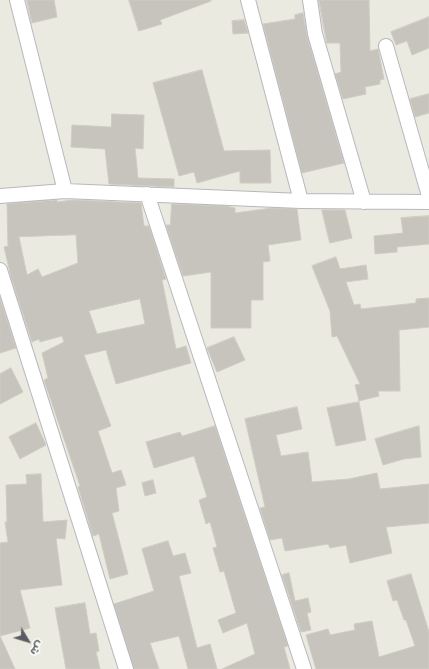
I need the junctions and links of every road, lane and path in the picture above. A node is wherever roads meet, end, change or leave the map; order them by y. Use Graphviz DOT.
graph roads {
  1 [pos="17,0"];
  2 [pos="248,0"];
  3 [pos="310,0"];
  4 [pos="386,46"];
  5 [pos="65,191"];
  6 [pos="147,194"];
  7 [pos="0,196"];
  8 [pos="429,196"];
  9 [pos="301,201"];
  10 [pos="364,202"];
  11 [pos="429,202"];
  12 [pos="0,270"];
  13 [pos="126,669"];
  14 [pos="304,669"];
  1 -- 5 [label="street"];
  2 -- 9 [label="street"];
  3 -- 10 [label="street"];
  4 -- 8 [label="street"];
  5 -- 6 [label="street"];
  5 -- 7 [label="street"];
  6 -- 9 [label="street"];
  6 -- 14 [label="street"];
  9 -- 10 [label="street"];
  10 -- 11 [label="street"];
  12 -- 13 [label="street"];
}
